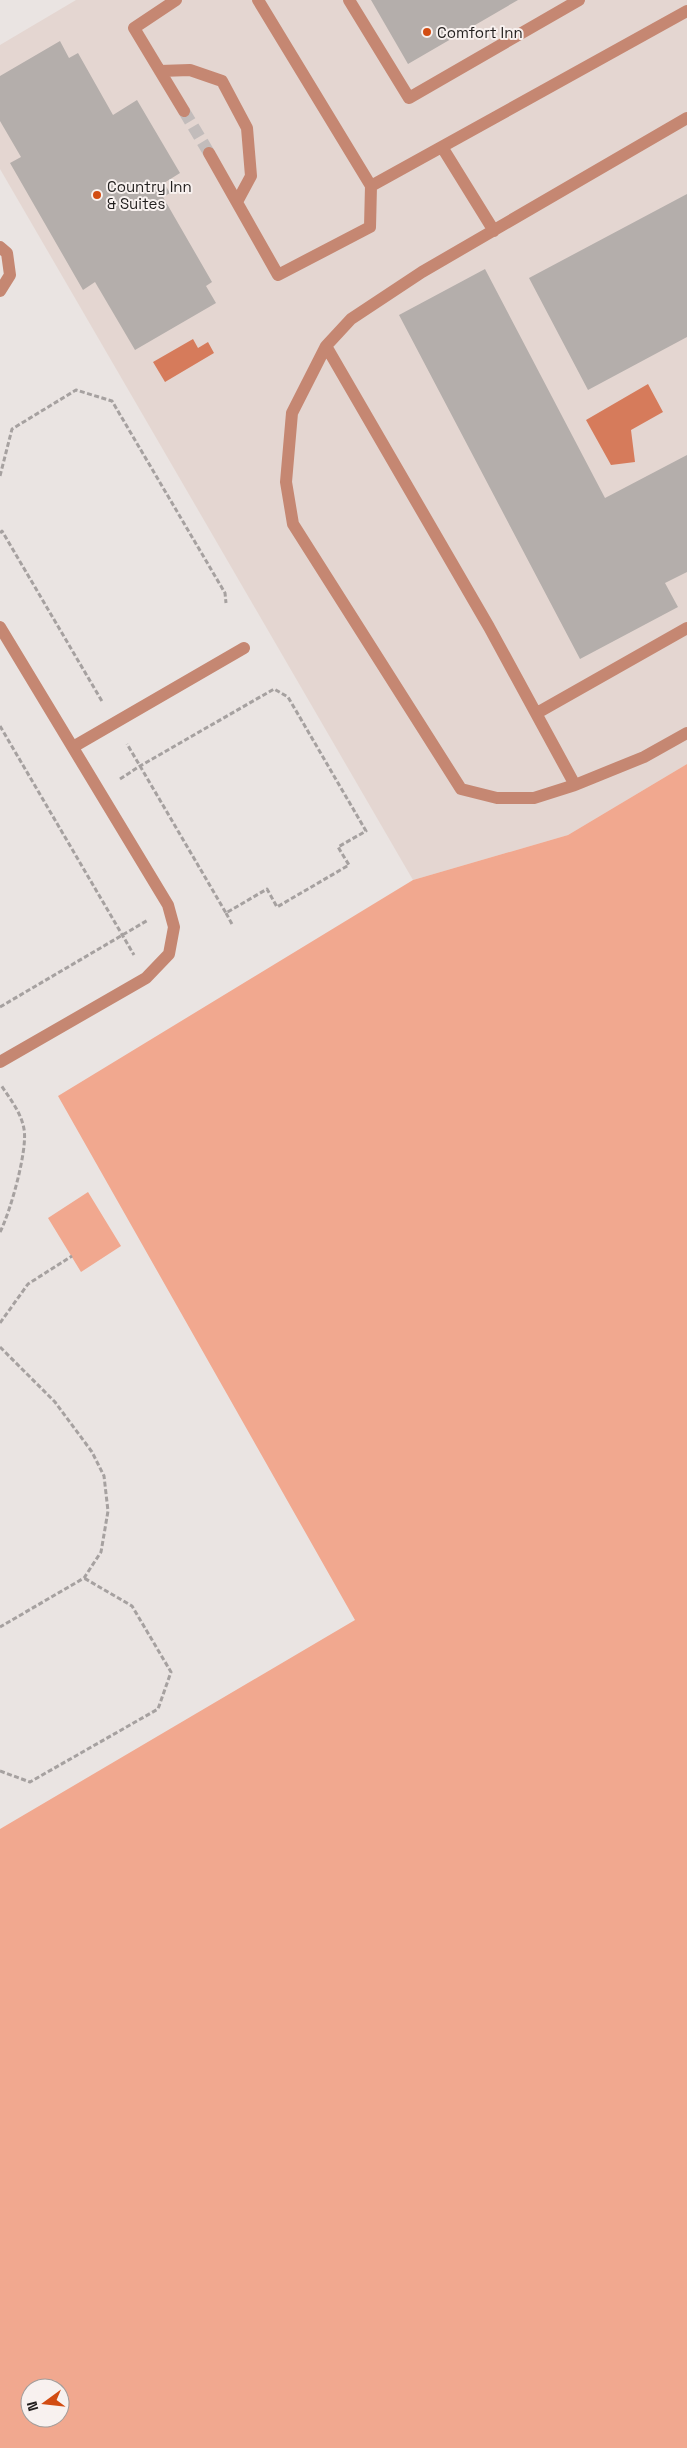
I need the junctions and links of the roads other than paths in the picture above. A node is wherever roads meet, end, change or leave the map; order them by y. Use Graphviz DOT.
graph roads {
  1 [pos="176,0"];
  2 [pos="258,0"];
  3 [pos="349,0"];
  4 [pos="579,0"];
  5 [pos="687,11"];
  6 [pos="160,71"];
  7 [pos="184,111"];
  8 [pos="687,118"];
  9 [pos="442,147"];
  10 [pos="209,153"];
  11 [pos="371,186"];
  12 [pos="237,202"];
  13 [pos="494,231"];
  14 [pos="0,247"];
  15 [pos="0,290"];
  16 [pos="326,346"];
  17 [pos="0,627"];
  18 [pos="687,628"];
  19 [pos="244,648"];
  20 [pos="537,713"];
  21 [pos="687,733"];
  22 [pos="72,748"];
  23 [pos="575,785"];
  24 [pos="0,1062"];
  1 -- 6 [label="lane"];
  2 -- 11 [label="lane"];
  3 -- 4 [label="lane"];
  5 -- 9 [label="lane"];
  6 -- 7 [label="lane"];
  6 -- 12 [label="lane"];
  8 -- 13 [label="lane"];
  9 -- 11 [label="lane"];
  9 -- 13 [label="lane"];
  10 -- 12 [label="lane"];
  11 -- 12 [label="lane"];
  13 -- 16 [label="lane"];
  14 -- 15 [label="lane"];
  16 -- 20 [label="lane"];
  16 -- 23 [label="lane"];
  17 -- 22 [label="lane"];
  18 -- 20 [label="lane"];
  19 -- 22 [label="lane"];
  20 -- 23 [label="lane"];
  21 -- 23 [label="lane"];
  22 -- 24 [label="lane"];
}
